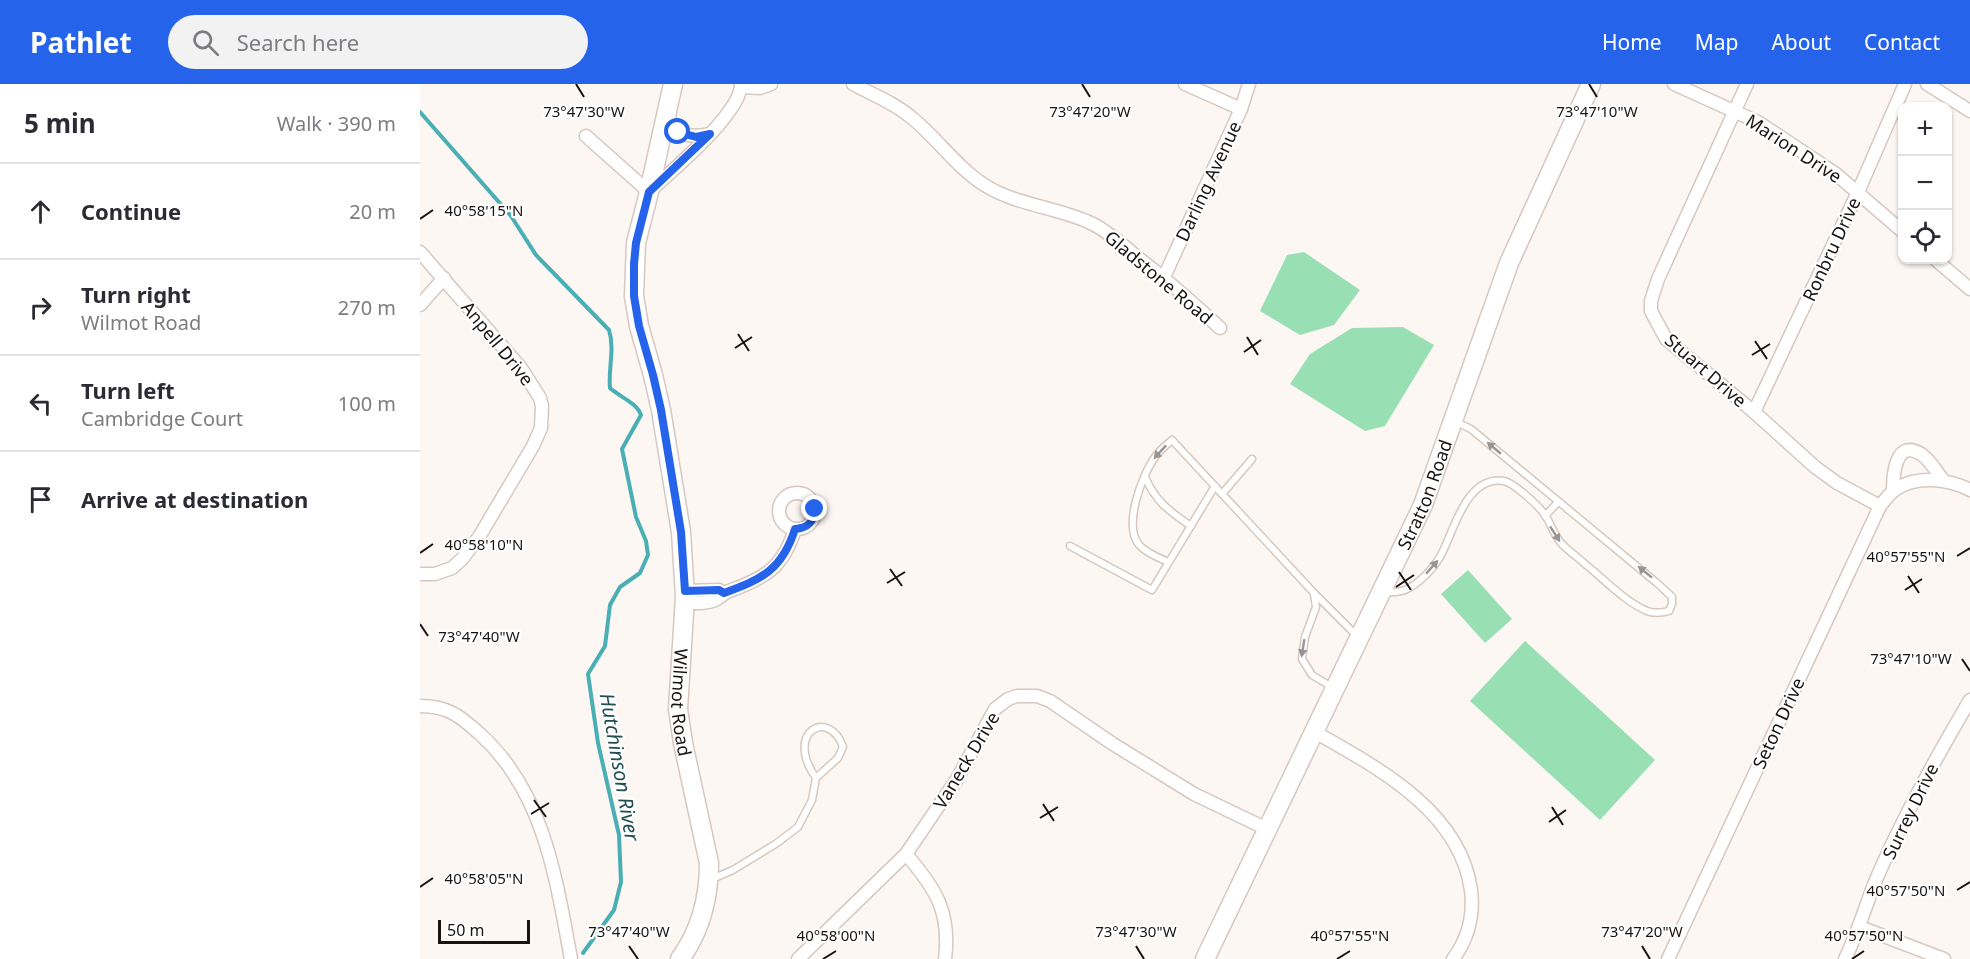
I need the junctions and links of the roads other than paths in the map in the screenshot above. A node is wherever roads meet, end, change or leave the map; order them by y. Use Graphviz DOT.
graph roads {
  1 [pos="673,84"];
  2 [pos="771,84"];
  3 [pos="853,84"];
  4 [pos="1185,84"];
  5 [pos="1249,84"];
  6 [pos="1591,84"];
  7 [pos="1674,84"];
  8 [pos="1747,84"];
  9 [pos="1905,84"];
  10 [pos="1927,84"];
  11 [pos="741,86"];
  12 [pos="1241,109"];
  13 [pos="1735,111"];
  14 [pos="1970,111"];
  15 [pos="667,114"];
  16 [pos="710,134"];
  17 [pos="586,136"];
  18 [pos="649,192"];
  19 [pos="1857,192"];
  20 [pos="1898,228"];
  21 [pos="420,252"];
  22 [pos="1941,264"];
  23 [pos="1164,277"];
  24 [pos="444,278"];
  25 [pos="1970,290"];
  26 [pos="420,305"];
  27 [pos="1220,328"];
  28 [pos="1754,412"];
  29 [pos="1453,421"];
  30 [pos="1252,459"];
  31 [pos="1145,477"];
  32 [pos="1943,480"];
  33 [pos="1215,486"];
  34 [pos="1970,490"];
  35 [pos="1893,491"];
  36 [pos="1222,494"];
  37 [pos="1558,502"];
  38 [pos="1880,506"];
  39 [pos="1545,516"];
  40 [pos="1191,526"];
  41 [pos="795,529"];
  42 [pos="1070,546"];
  43 [pos="1168,562"];
  44 [pos="420,574"];
  45 [pos="1382,592"];
  46 [pos="1314,593"];
  47 [pos="685,597"];
  48 [pos="1360,639"];
  49 [pos="1336,689"];
  50 [pos="1970,700"];
  51 [pos="420,706"];
  52 [pos="1315,732"];
  53 [pos="816,778"];
  54 [pos="1267,828"];
  55 [pos="906,854"];
  56 [pos="709,880"];
  57 [pos="1860,927"];
  58 [pos="570,959"];
  59 [pos="680,959"];
  60 [pos="798,959"];
  61 [pos="945,959"];
  62 [pos="1205,959"];
  63 [pos="1453,959"];
  64 [pos="1668,959"];
  65 [pos="1845,959"];
  66 [pos="1944,959"];
  1 -- 15 [label="street, Wilmot Road"];
  2 -- 11 [label="street"];
  3 -- 23 [label="street, Gladstone Road"];
  4 -- 12 [label="street"];
  5 -- 12 [label="street, Darling Avenue"];
  6 -- 29 [label="street, Stratton Road"];
  7 -- 13 [label="street, Marion Drive"];
  8 -- 13 [label="street, Stuart Drive"];
  9 -- 19 [label="street, Ronbru Drive"];
  10 -- 14 [label="street"];
  11 -- 16 [label="street"];
  12 -- 23 [label="street, Darling Avenue"];
  13 -- 19 [label="street, Marion Drive"];
  13 -- 28 [label="street, Stuart Drive"];
  15 -- 16 [label="street"];
  15 -- 18 [label="street, Wilmot Road"];
  16 -- 18 [label="street"];
  17 -- 18 [label="street"];
  18 -- 47 [label="street, Wilmot Road"];
  19 -- 20 [label="street, Marion Drive"];
  19 -- 28 [label="street, Ronbru Drive"];
  21 -- 24 [label="street, Anpell Drive"];
  22 -- 25 [label="street"];
  23 -- 27 [label="street, Gladstone Road"];
  24 -- 26 [label="street"];
  24 -- 44 [label="street, Anpell Drive"];
  28 -- 38 [label="street, Stuart Drive"];
  37 -- 29 [label="lane, one-way"];
  29 -- 45 [label="street, Stratton Road"];
  30 -- 36 [label="lane"];
  33 -- 31 [label="lane, one-way"];
  31 -- 40 [label="lane"];
  31 -- 43 [label="lane"];
  32 -- 34 [label="street, Seton Drive"];
  32 -- 35 [label="street, Seton Drive"];
  32 -- 35 [label="street"];
  33 -- 36 [label="lane"];
  33 -- 40 [label="lane"];
  35 -- 38 [label="street, Seton Drive"];
  36 -- 46 [label="lane"];
  37 -- 39 [label="lane"];
  39 -- 37 [label="lane, one-way"];
  38 -- 64 [label="street, Seton Drive"];
  45 -- 39 [label="lane, one-way"];
  40 -- 43 [label="lane"];
  41 -- 47 [label="street"];
  42 -- 43 [label="lane"];
  45 -- 48 [label="street, Stratton Road"];
  46 -- 48 [label="lane"];
  46 -- 49 [label="lane, one-way"];
  47 -- 56 [label="street, Wilmot Road"];
  48 -- 49 [label="street, Stratton Road"];
  49 -- 52 [label="street, Stratton Road"];
  50 -- 57 [label="street, Surrey Drive"];
  51 -- 58 [label="street"];
  52 -- 54 [label="street, Stratton Road"];
  52 -- 63 [label="street"];
  53 -- 53 [label="lane"];
  53 -- 56 [label="lane"];
  54 -- 55 [label="street, Vaneck Drive"];
  54 -- 62 [label="street, Stratton Road"];
  55 -- 60 [label="street, Vaneck Drive"];
  55 -- 61 [label="street"];
  56 -- 59 [label="street, Wilmot Road"];
  57 -- 65 [label="street, Surrey Drive"];
  57 -- 66 [label="street"];
}
